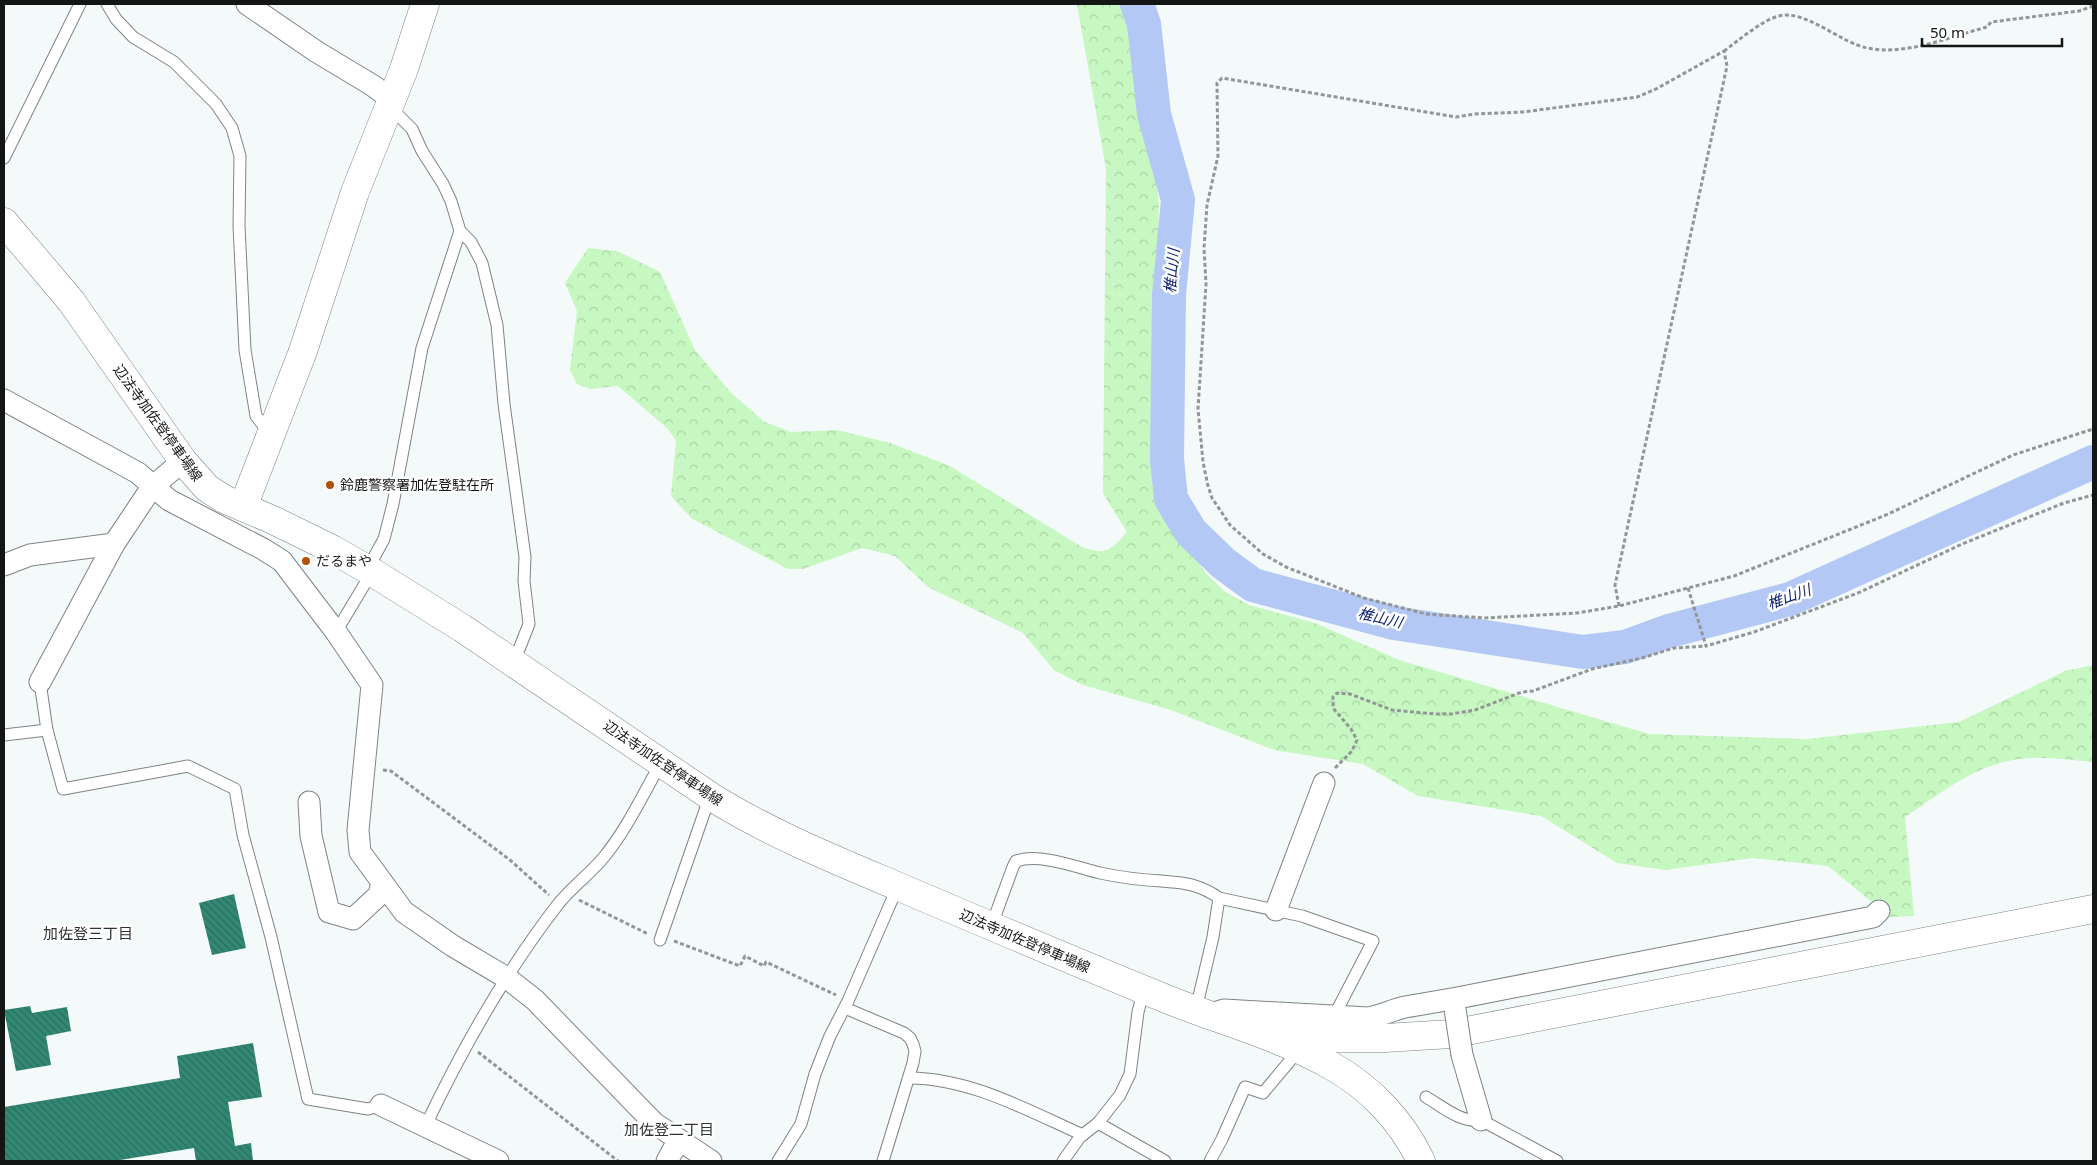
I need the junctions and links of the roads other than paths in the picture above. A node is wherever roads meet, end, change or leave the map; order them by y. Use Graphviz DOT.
graph roads {
  1 [pos="80,4"];
  2 [pos="107,4"];
  3 [pos="247,4"];
  4 [pos="425,4"];
  5 [pos="390,103"];
  6 [pos="4,158"];
  7 [pos="4,222"];
  8 [pos="460,231"];
  9 [pos="4,400"];
  10 [pos="270,434"];
  11 [pos="183,461"];
  12 [pos="152,487"];
  13 [pos="243,507"];
  14 [pos="114,544"];
  15 [pos="4,565"];
  16 [pos="370,571"];
  17 [pos="336,632"];
  18 [pos="514,662"];
  19 [pos="40,682"];
  20 [pos="47,730"];
  21 [pos="4,735"];
  22 [pos="661,763"];
  23 [pos="1324,783"];
  24 [pos="710,796"];
  25 [pos="309,802"];
  26 [pos="382,882"];
  27 [pos="898,886"];
  28 [pos="1219,898"];
  29 [pos="2093,909"];
  30 [pos="1276,910"];
  31 [pos="1879,911"];
  32 [pos="990,927"];
  33 [pos="661,938"];
  34 [pos="507,978"];
  35 [pos="1144,989"];
  36 [pos="847,1005"];
  37 [pos="1452,1005"];
  38 [pos="1203,1012"];
  39 [pos="1334,1016"];
  40 [pos="1258,1031"];
  41 [pos="1299,1050"];
  42 [pos="910,1078"];
  43 [pos="1426,1097"];
  44 [pos="381,1105"];
  45 [pos="1481,1120"];
  46 [pos="1098,1123"];
  47 [pos="425,1127"];
  48 [pos="1083,1135"];
  49 [pos="681,1142"];
  50 [pos="498,1161"];
  51 [pos="667,1161"];
  52 [pos="711,1161"];
  53 [pos="778,1161"];
  54 [pos="883,1161"];
  55 [pos="1063,1161"];
  56 [pos="1164,1161"];
  57 [pos="1210,1161"];
  58 [pos="1421,1161"];
  59 [pos="1557,1161"];
  1 -- 6 [label="lane"];
  2 -- 10 [label="lane"];
  3 -- 5 [label="street"];
  4 -- 5 [label="main road"];
  5 -- 8 [label="lane"];
  5 -- 10 [label="main road"];
  7 -- 11 [label="main road, 辺法寺加佐登停車場線"];
  8 -- 16 [label="lane"];
  8 -- 18 [label="lane"];
  9 -- 12 [label="street"];
  10 -- 13 [label="main road"];
  11 -- 12 [label="street"];
  11 -- 13 [label="main road, 辺法寺加佐登停車場線"];
  12 -- 14 [label="street"];
  12 -- 17 [label="street"];
  13 -- 16 [label="main road, 辺法寺加佐登停車場線"];
  14 -- 15 [label="street"];
  14 -- 19 [label="street"];
  16 -- 17 [label="lane"];
  16 -- 18 [label="main road, 辺法寺加佐登停車場線"];
  17 -- 26 [label="street"];
  18 -- 22 [label="main road, 辺法寺加佐登停車場線"];
  19 -- 20 [label="lane"];
  20 -- 21 [label="lane"];
  20 -- 44 [label="lane"];
  22 -- 24 [label="main road, 辺法寺加佐登停車場線"];
  22 -- 34 [label="lane"];
  23 -- 30 [label="street"];
  24 -- 27 [label="main road, 辺法寺加佐登停車場線"];
  24 -- 33 [label="lane"];
  25 -- 26 [label="street"];
  26 -- 34 [label="street"];
  27 -- 32 [label="main road, 辺法寺加佐登停車場線"];
  27 -- 36 [label="lane"];
  28 -- 30 [label="lane"];
  28 -- 32 [label="lane"];
  28 -- 38 [label="lane"];
  29 -- 40 [label="main road"];
  30 -- 39 [label="lane"];
  31 -- 37 [label="street"];
  32 -- 35 [label="main road, 辺法寺加佐登停車場線"];
  34 -- 47 [label="lane"];
  34 -- 49 [label="street"];
  35 -- 38 [label="main road, 辺法寺加佐登停車場線"];
  35 -- 46 [label="lane"];
  36 -- 42 [label="lane"];
  36 -- 53 [label="lane"];
  37 -- 39 [label="street"];
  37 -- 45 [label="street, bridge"];
  38 -- 39 [label="street"];
  38 -- 40 [label="main road, 辺法寺加佐登停車場線"];
  40 -- 41 [label="main road, 辺法寺加佐登停車場線"];
  41 -- 57 [label="lane"];
  41 -- 58 [label="main road, 辺法寺加佐登停車場線"];
  42 -- 48 [label="lane"];
  42 -- 54 [label="lane"];
  43 -- 45 [label="lane"];
  44 -- 47 [label="street"];
  45 -- 59 [label="lane"];
  46 -- 48 [label="lane"];
  46 -- 56 [label="lane"];
  47 -- 50 [label="street"];
  48 -- 55 [label="lane"];
  49 -- 51 [label="street"];
  49 -- 52 [label="street"];
}
